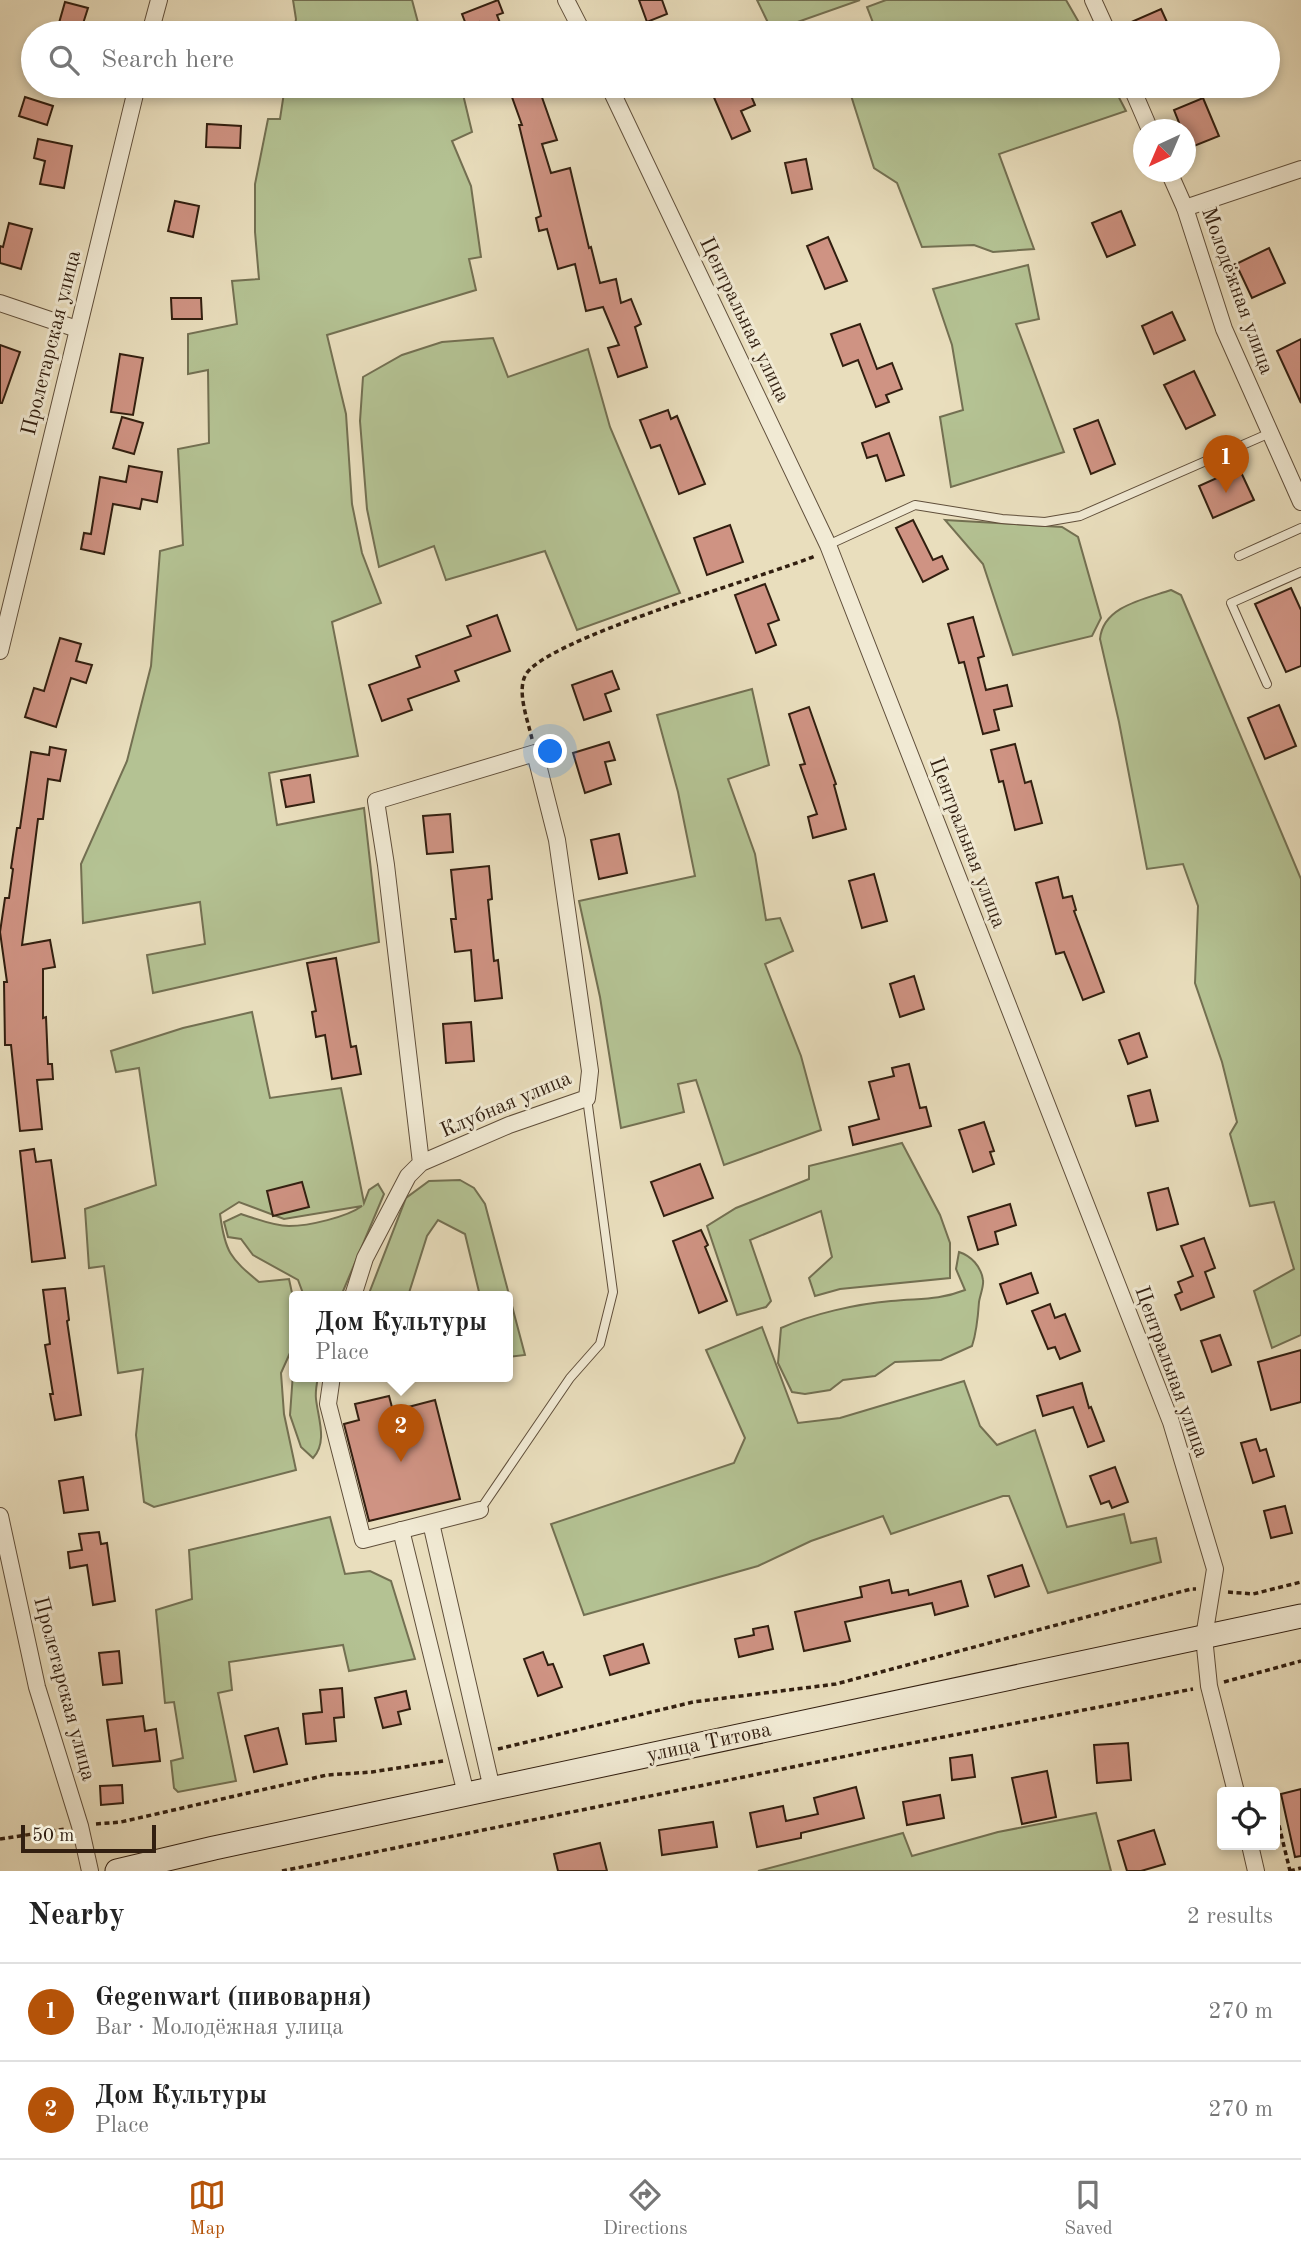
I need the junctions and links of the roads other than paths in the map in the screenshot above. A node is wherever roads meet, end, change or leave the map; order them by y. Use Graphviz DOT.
graph roads {
  1 [pos="159,0"];
  2 [pos="566,0"];
  3 [pos="1093,0"];
  4 [pos="153,21"];
  5 [pos="577,21"];
  6 [pos="1103,21"];
  7 [pos="134,98"];
  8 [pos="614,98"];
  9 [pos="1136,98"];
  10 [pos="1145,119"];
  11 [pos="1301,169"];
  12 [pos="1173,182"];
  13 [pos="1185,208"];
  14 [pos="0,303"];
  15 [pos="77,329"];
  16 [pos="1270,433"];
  17 [pos="1301,502"];
  18 [pos="1301,528"];
  19 [pos="829,548"];
  20 [pos="1239,556"];
  21 [pos="1300,574"];
  22 [pos="0,651"];
  23 [pos="1267,684"];
  24 [pos="587,1098"];
  25 [pos="421,1163"];
  26 [pos="355,1291"];
  27 [pos="331,1382"];
  28 [pos="480,1510"];
  29 [pos="0,1517"];
  30 [pos="431,1523"];
  31 [pos="401,1531"];
  32 [pos="1301,1616"];
  33 [pos="1205,1637"];
  34 [pos="1235,1787"];
  35 [pos="492,1789"];
  36 [pos="466,1794"];
  37 [pos="1251,1850"];
  38 [pos="90,1871"];
  39 [pos="117,1871"];
  40 [pos="1256,1871"];
  1 -- 4 [label="street"];
  2 -- 5 [label="street"];
  3 -- 6 [label="street"];
  7 -- 15 [label="street, Пролетарская улица"];
  8 -- 19 [label="street, Центральная улица"];
  9 -- 10 [label="street"];
  11 -- 13 [label="street"];
  12 -- 13 [label="street, Молодёжная улица"];
  13 -- 16 [label="street, Молодёжная улица"];
  14 -- 15 [label="street"];
  15 -- 22 [label="street, Пролетарская улица"];
  16 -- 17 [label="street, Молодёжная улица"];
  16 -- 19 [label="lane"];
  18 -- 20 [label="lane"];
  19 -- 33 [label="street, Центральная улица"];
  21 -- 23 [label="lane"];
  24 -- 25 [label="street, Клубная улица"];
  24 -- 25 [label="street, Клубная улица"];
  24 -- 28 [label="lane"];
  25 -- 26 [label="street"];
  27 -- 31 [label="street"];
  28 -- 30 [label="street"];
  29 -- 38 [label="street, Пролетарская улица"];
  30 -- 31 [label="street"];
  30 -- 35 [label="street"];
  31 -- 36 [label="street"];
  32 -- 33 [label="main road, улица Титова"];
  33 -- 34 [label="street, Центральная улица"];
  33 -- 35 [label="main road, улица Титова"];
  35 -- 36 [label="main road, улица Титова"];
  36 -- 39 [label="main road, улица Титова"];
  37 -- 40 [label="street"];
}
